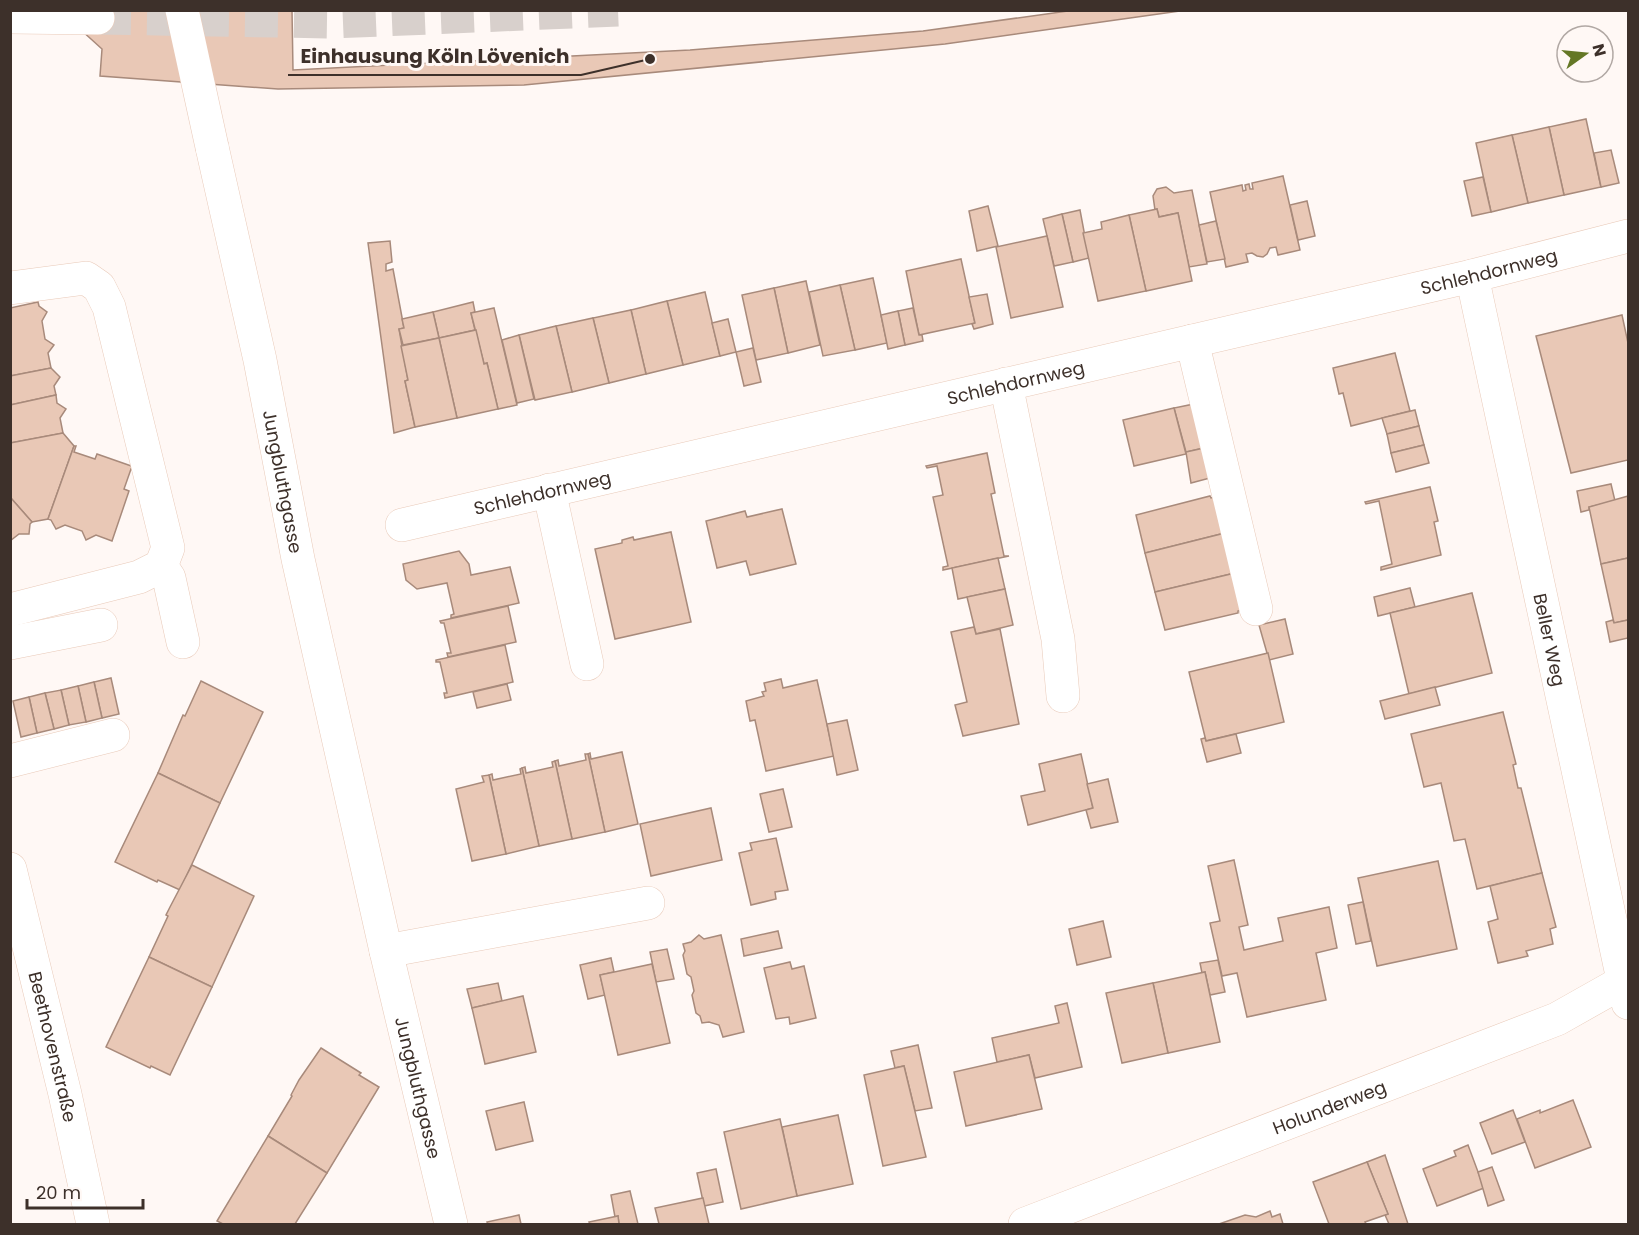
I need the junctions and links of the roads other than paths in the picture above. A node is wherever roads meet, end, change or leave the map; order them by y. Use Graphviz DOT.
graph roads {
  1 [pos="182,10"];
  2 [pos="10,17"];
  3 [pos="98,18"];
  4 [pos="1629,236"];
  5 [pos="1472,276"];
  6 [pos="10,288"];
  7 [pos="1192,341"];
  8 [pos="1006,384"];
  9 [pos="549,490"];
  10 [pos="402,525"];
  11 [pos="161,566"];
  12 [pos="1257,609"];
  13 [pos="10,610"];
  14 [pos="101,625"];
  15 [pos="183,642"];
  16 [pos="10,644"];
  17 [pos="587,664"];
  18 [pos="1063,696"];
  19 [pos="113,735"];
  20 [pos="10,761"];
  21 [pos="10,869"];
  22 [pos="648,903"];
  23 [pos="386,951"];
  24 [pos="1627,987"];
  25 [pos="93,1224"];
  26 [pos="451,1224"];
  27 [pos="1025,1224"];
  1 -- 23 [label="main road, Jungbluthgasse, bridge"];
  2 -- 3 [label="main road"];
  4 -- 5 [label="main road, Schlehdornweg"];
  5 -- 7 [label="main road, Schlehdornweg"];
  5 -- 24 [label="main road, Beller Weg"];
  6 -- 11 [label="main road"];
  7 -- 8 [label="main road, Schlehdornweg"];
  7 -- 12 [label="main road"];
  8 -- 9 [label="main road, Schlehdornweg"];
  8 -- 18 [label="main road"];
  9 -- 10 [label="main road, Schlehdornweg"];
  9 -- 17 [label="main road"];
  11 -- 13 [label="main road"];
  11 -- 15 [label="main road"];
  14 -- 16 [label="main road"];
  19 -- 20 [label="main road"];
  21 -- 25 [label="main road, Beethovenstraße"];
  22 -- 23 [label="main road"];
  23 -- 26 [label="main road, Jungbluthgasse"];
  24 -- 27 [label="main road, Holunderweg"];
}
